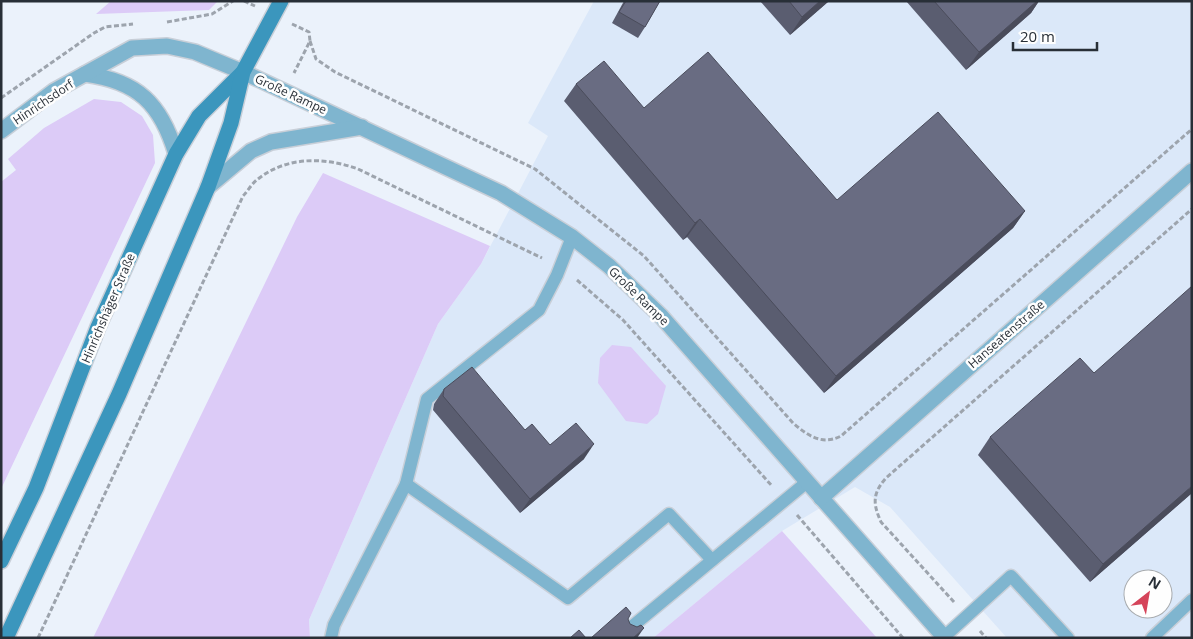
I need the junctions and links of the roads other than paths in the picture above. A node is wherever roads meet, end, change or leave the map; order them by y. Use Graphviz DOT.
graph roads {
  1 [pos="278,8"];
  2 [pos="243,72"];
  3 [pos="85,74"];
  4 [pos="362,127"];
  5 [pos="1,130"];
  6 [pos="176,154"];
  7 [pos="1192,171"];
  8 [pos="208,187"];
  9 [pos="572,237"];
  10 [pos="807,482"];
  11 [pos="406,484"];
  12 [pos="821,498"];
  13 [pos="712,560"];
  14 [pos="1,561"];
  15 [pos="1192,600"];
  16 [pos="628,629"];
  17 [pos="6,638"];
  18 [pos="331,638"];
  19 [pos="945,638"];
  20 [pos="1068,638"];
  21 [pos="1152,638"];
  1 -- 2 [label="main road, Hinrichshäger Straße"];
  2 -- 3 [label="street, Hinrichsdorf"];
  2 -- 4 [label="street, Große Rampe"];
  2 -- 6 [label="main road, Hinrichshäger Straße"];
  2 -- 8 [label="main road, Hinrichshäger Straße"];
  3 -- 5 [label="street, Hinrichsdorf"];
  3 -- 6 [label="street, Hinrichsdorf"];
  4 -- 8 [label="street, Hinrichshäger Straße"];
  4 -- 9 [label="street, Große Rampe"];
  6 -- 14 [label="main road, Hinrichshäger Straße"];
  7 -- 12 [label="street, Hanseatenstraße"];
  8 -- 17 [label="main road, Hinrichshäger Straße"];
  9 -- 10 [label="street, Große Rampe"];
  9 -- 11 [label="lane"];
  10 -- 12 [label="street, Große Rampe"];
  10 -- 13 [label="lane"];
  11 -- 13 [label="lane"];
  11 -- 18 [label="lane"];
  12 -- 19 [label="street, Große Rampe"];
  13 -- 16 [label="lane"];
  15 -- 21 [label="lane"];
  19 -- 20 [label="lane"];
}
